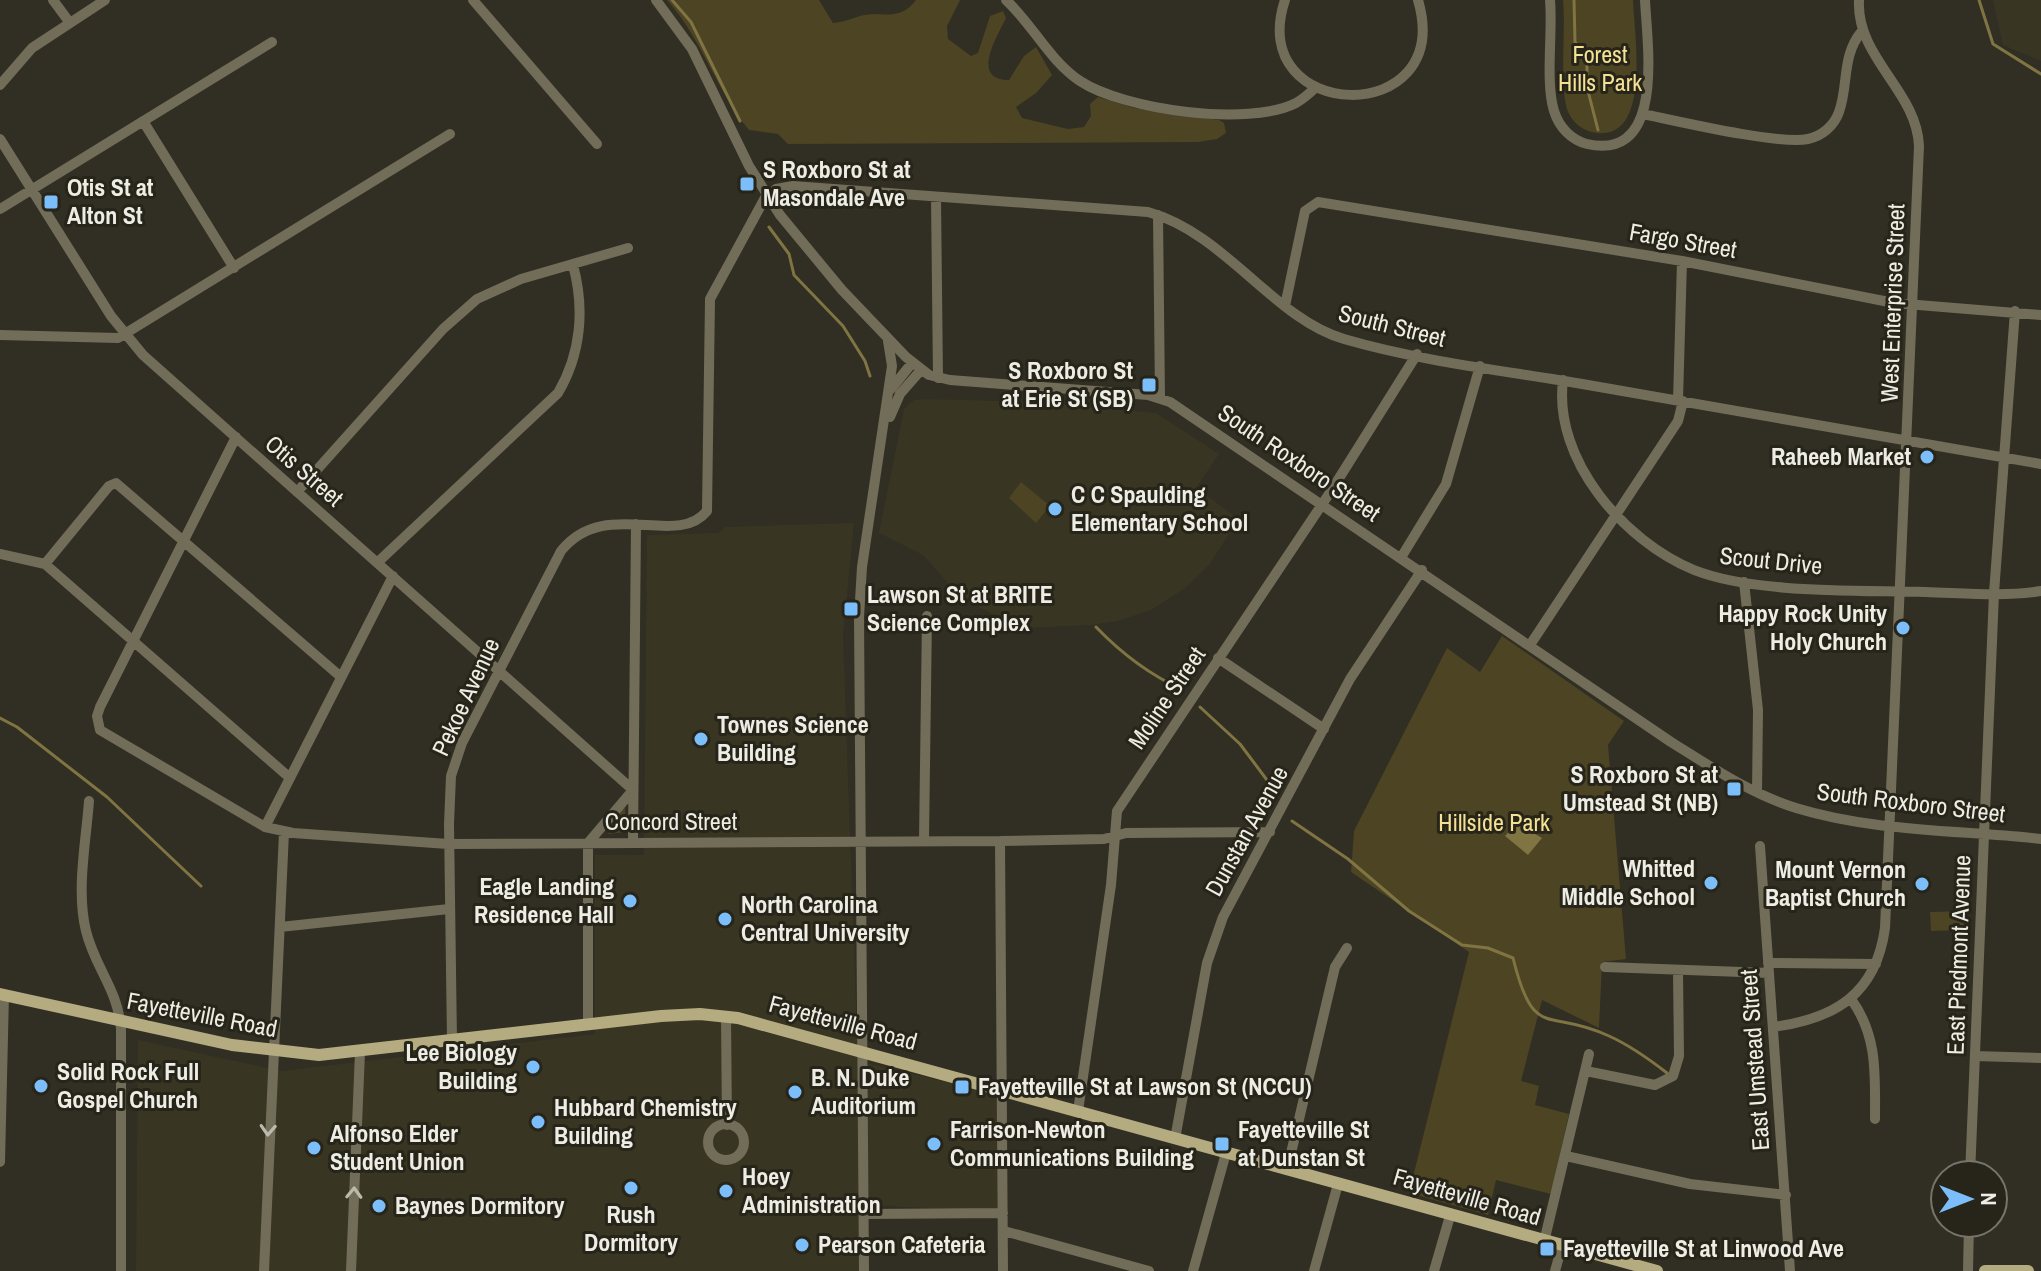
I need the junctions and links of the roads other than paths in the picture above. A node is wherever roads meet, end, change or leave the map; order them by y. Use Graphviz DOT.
graph roads {
  1 [pos="53,0"];
  2 [pos="105,0"];
  3 [pos="473,0"];
  4 [pos="656,0"];
  5 [pos="1006,0"];
  6 [pos="1285,0"];
  7 [pos="1418,0"];
  8 [pos="1550,0"];
  9 [pos="1645,0"];
  10 [pos="1859,0"];
  11 [pos="70,23"];
  12 [pos="1862,31"];
  13 [pos="272,42"];
  14 [pos="0,85"];
  15 [pos="1316,87"];
  16 [pos="1643,114"];
  17 [pos="143,121"];
  18 [pos="450,134"];
  19 [pos="0,139"];
  20 [pos="597,144"];
  21 [pos="32,189"];
  22 [pos="766,196"];
  23 [pos="936,198"];
  24 [pos="0,209"];
  25 [pos="1158,215"];
  26 [pos="628,248"];
  27 [pos="1682,261"];
  28 [pos="573,265"];
  29 [pos="234,268"];
  30 [pos="1913,305"];
  31 [pos="1285,306"];
  32 [pos="2015,311"];
  33 [pos="2041,315"];
  34 [pos="0,335"];
  35 [pos="124,335"];
  36 [pos="888,339"];
  37 [pos="1417,354"];
  38 [pos="1480,366"];
  39 [pos="916,367"];
  40 [pos="938,378"];
  41 [pos="1563,380"];
  42 [pos="889,390"];
  43 [pos="1160,398"];
  44 [pos="1680,401"];
  45 [pos="236,437"];
  46 [pos="884,438"];
  47 [pos="1908,441"];
  48 [pos="2002,457"];
  49 [pos="2041,464"];
  50 [pos="297,492"];
  51 [pos="1323,503"];
  52 [pos="1618,514"];
  53 [pos="636,524"];
  54 [pos="184,541"];
  55 [pos="0,554"];
  56 [pos="1402,556"];
  57 [pos="378,562"];
  58 [pos="45,564"];
  59 [pos="1422,570"];
  60 [pos="393,576"];
  61 [pos="1744,582"];
  62 [pos="1901,591"];
  63 [pos="2041,591"];
  64 [pos="1994,593"];
  65 [pos="927,616"];
  66 [pos="133,641"];
  67 [pos="1530,645"];
  68 [pos="1218,658"];
  69 [pos="499,671"];
  70 [pos="341,677"];
  71 [pos="1324,729"];
  72 [pos="290,778"];
  73 [pos="633,790"];
  74 [pos="1757,792"];
  75 [pos="89,801"];
  76 [pos="1890,824"];
  77 [pos="265,827"];
  78 [pos="284,832"];
  79 [pos="1270,832"];
  80 [pos="1983,834"];
  81 [pos="1114,836"];
  82 [pos="2041,839"];
  83 [pos="924,841"];
  84 [pos="1000,841"];
  85 [pos="633,842"];
  86 [pos="862,842"];
  87 [pos="588,843"];
  88 [pos="448,844"];
  89 [pos="1760,846"];
  90 [pos="449,909"];
  91 [pos="280,927"];
  92 [pos="1347,948"];
  93 [pos="1876,964"];
  94 [pos="1605,967"];
  95 [pos="1768,968"];
  96 [pos="1678,971"];
  97 [pos="2,994"];
  98 [pos="1851,999"];
  99 [pos="726,1017"];
  100 [pos="121,1021"];
  101 [pos="588,1024"];
  102 [pos="1773,1027"];
  103 [pos="452,1041"];
  104 [pos="863,1051"];
  105 [pos="272,1052"];
  106 [pos="360,1052"];
  107 [pos="1589,1054"];
  108 [pos="1975,1056"];
  109 [pos="2041,1058"];
  110 [pos="1586,1071"];
  111 [pos="1002,1090"];
  112 [pos="1078,1111"];
  113 [pos="1875,1119"];
  114 [pos="727,1125"];
  115 [pos="1175,1139"];
  116 [pos="1226,1153"];
  117 [pos="1566,1156"];
  118 [pos="1971,1159"];
  119 [pos="0,1162"];
  120 [pos="1287,1170"];
  121 [pos="1338,1184"];
  122 [pos="1786,1195"];
  123 [pos="1003,1213"];
  124 [pos="864,1214"];
  125 [pos="1450,1216"];
  126 [pos="1004,1231"];
  127 [pos="1969,1239"];
  128 [pos="1544,1242"];
  129 [pos="1562,1246"];
  130 [pos="121,1271"];
  131 [pos="264,1271"];
  132 [pos="351,1271"];
  133 [pos="864,1271"];
  134 [pos="1003,1271"];
  135 [pos="1149,1271"];
  136 [pos="1193,1271"];
  137 [pos="1314,1271"];
  138 [pos="1434,1271"];
  139 [pos="1555,1271"];
  140 [pos="1657,1271"];
  141 [pos="1790,1271"];
  142 [pos="1968,1271"];
  143 [pos="1985,1271"];
  144 [pos="2028,1271"];
  1 -- 11 [label="street"];
  2 -- 11 [label="street"];
  3 -- 20 [label="street"];
  4 -- 22 [label="street, South Roxboro Street"];
  5 -- 15 [label="street"];
  6 -- 15 [label="street"];
  7 -- 15 [label="street"];
  8 -- 16 [label="street"];
  9 -- 16 [label="street"];
  10 -- 12 [label="street"];
  11 -- 14 [label="street"];
  12 -- 16 [label="street"];
  12 -- 30 [label="street, West Enterprise Street"];
  13 -- 17 [label="street"];
  17 -- 21 [label="street"];
  17 -- 29 [label="street"];
  18 -- 29 [label="street"];
  19 -- 21 [label="street, Otis Street"];
  21 -- 24 [label="street"];
  21 -- 35 [label="street, Otis Street"];
  22 -- 23 [label="street, South Street"];
  22 -- 36 [label="street, South Roxboro Street"];
  22 -- 53 [label="street, Pekoe Avenue"];
  23 -- 25 [label="street, South Street"];
  23 -- 40 [label="street"];
  25 -- 31 [label="street, South Street"];
  25 -- 43 [label="street"];
  26 -- 28 [label="street"];
  27 -- 30 [label="street, Fargo Street"];
  27 -- 31 [label="street, Fargo Street"];
  27 -- 44 [label="street"];
  28 -- 50 [label="street"];
  28 -- 57 [label="street"];
  29 -- 35 [label="street"];
  30 -- 32 [label="street, Fargo Street"];
  30 -- 47 [label="street, West Enterprise Street"];
  31 -- 37 [label="street, South Street"];
  32 -- 33 [label="street, Fargo Street"];
  32 -- 48 [label="street, East Piedmont Avenue"];
  34 -- 35 [label="street"];
  35 -- 45 [label="street, Otis Street"];
  36 -- 39 [label="street, South Roxboro Street"];
  36 -- 42 [label="street"];
  37 -- 38 [label="street, South Street"];
  37 -- 51 [label="street, Moline Street"];
  38 -- 41 [label="street, South Street"];
  38 -- 56 [label="street"];
  39 -- 40 [label="street, South Roxboro Street"];
  39 -- 42 [label="street"];
  39 -- 46 [label="street"];
  40 -- 43 [label="street, South Roxboro Street"];
  41 -- 44 [label="street, South Street"];
  41 -- 52 [label="street, Scout Drive"];
  42 -- 46 [label="street"];
  43 -- 51 [label="street, South Roxboro Street"];
  44 -- 47 [label="street, South Street"];
  44 -- 52 [label="street"];
  45 -- 50 [label="street, Otis Street"];
  45 -- 54 [label="street"];
  46 -- 86 [label="street"];
  47 -- 48 [label="street, South Street"];
  47 -- 62 [label="street, West Enterprise Street"];
  48 -- 49 [label="street, South Street"];
  48 -- 64 [label="street, East Piedmont Avenue"];
  50 -- 57 [label="street, Otis Street"];
  51 -- 56 [label="street, South Roxboro Street"];
  51 -- 68 [label="street, Moline Street"];
  52 -- 61 [label="street, Scout Drive"];
  52 -- 67 [label="street"];
  53 -- 69 [label="street, Pekoe Avenue"];
  53 -- 73 [label="street"];
  54 -- 58 [label="street"];
  54 -- 66 [label="street"];
  54 -- 70 [label="street"];
  55 -- 58 [label="street"];
  56 -- 59 [label="street, South Roxboro Street"];
  57 -- 60 [label="street, Otis Street"];
  58 -- 66 [label="street"];
  59 -- 67 [label="street, South Roxboro Street"];
  59 -- 71 [label="street, Dunstan Avenue"];
  60 -- 69 [label="street, Otis Street"];
  60 -- 70 [label="street"];
  61 -- 62 [label="street, Scout Drive"];
  61 -- 74 [label="street"];
  62 -- 64 [label="street, Scout Drive"];
  62 -- 76 [label="street, West Enterprise Street"];
  63 -- 64 [label="street, Scout Drive"];
  64 -- 80 [label="street, East Piedmont Avenue"];
  65 -- 83 [label="street"];
  66 -- 72 [label="street"];
  66 -- 77 [label="street, Concord Street"];
  67 -- 74 [label="street, South Roxboro Street"];
  68 -- 71 [label="street"];
  68 -- 81 [label="street, Moline Street"];
  69 -- 73 [label="street, Otis Street"];
  69 -- 88 [label="street, Pekoe Avenue"];
  70 -- 72 [label="street"];
  71 -- 79 [label="street, Dunstan Avenue"];
  72 -- 77 [label="street"];
  73 -- 85 [label="street"];
  73 -- 87 [label="street"];
  74 -- 76 [label="street, South Roxboro Street"];
  75 -- 100 [label="street"];
  76 -- 80 [label="street, South Roxboro Street"];
  76 -- 93 [label="street, West Enterprise Street"];
  77 -- 78 [label="street, Concord Street"];
  78 -- 88 [label="street, Concord Street"];
  78 -- 91 [label="street"];
  79 -- 81 [label="street, Concord Street"];
  79 -- 115 [label="street, Dunstan Avenue"];
  80 -- 82 [label="street, South Roxboro Street"];
  80 -- 108 [label="street, East Piedmont Avenue"];
  81 -- 84 [label="street, Concord Street"];
  81 -- 112 [label="street, Moline Street"];
  83 -- 84 [label="street, Concord Street"];
  83 -- 86 [label="street, Concord Street"];
  84 -- 111 [label="street"];
  85 -- 86 [label="street, Concord Street"];
  85 -- 87 [label="street, Concord Street"];
  86 -- 104 [label="street"];
  87 -- 88 [label="street, Concord Street"];
  87 -- 101 [label="street"];
  88 -- 90 [label="street, Pekoe Avenue"];
  89 -- 95 [label="street, East Umstead Street"];
  90 -- 91 [label="street"];
  90 -- 103 [label="street, Pekoe Avenue"];
  91 -- 105 [label="street"];
  92 -- 120 [label="street"];
  93 -- 95 [label="street"];
  93 -- 98 [label="street"];
  94 -- 96 [label="street"];
  95 -- 96 [label="street"];
  95 -- 102 [label="street, East Umstead Street"];
  96 -- 110 [label="street"];
  97 -- 100 [label="main road, Fayetteville Road"];
  97 -- 119 [label="street"];
  98 -- 102 [label="street"];
  98 -- 113 [label="street"];
  99 -- 101 [label="main road, Fayetteville Road"];
  99 -- 104 [label="main road, Fayetteville Road"];
  99 -- 114 [label="street"];
  100 -- 105 [label="main road, Fayetteville Road"];
  100 -- 130 [label="street"];
  101 -- 103 [label="main road, Fayetteville Road"];
  102 -- 122 [label="street, East Umstead Street"];
  103 -- 106 [label="main road, Fayetteville Road"];
  104 -- 111 [label="main road, Fayetteville Road"];
  104 -- 124 [label="street"];
  105 -- 106 [label="main road, Fayetteville Road"];
  105 -- 131 [label="street, one-way"];
  132 -- 106 [label="street, one-way"];
  107 -- 110 [label="street"];
  108 -- 109 [label="street"];
  108 -- 118 [label="street, East Piedmont Avenue"];
  110 -- 117 [label="street"];
  111 -- 112 [label="main road, Fayetteville Road"];
  111 -- 123 [label="street"];
  112 -- 115 [label="main road, Fayetteville Road"];
  115 -- 116 [label="main road, Fayetteville Road"];
  116 -- 120 [label="main road, Fayetteville Road"];
  116 -- 136 [label="street"];
  117 -- 122 [label="street"];
  117 -- 128 [label="street"];
  120 -- 121 [label="main road, Fayetteville Road"];
  121 -- 125 [label="main road, Fayetteville Road"];
  121 -- 137 [label="street"];
  122 -- 141 [label="street, East Umstead Street"];
  123 -- 124 [label="street"];
  123 -- 126 [label="street"];
  124 -- 133 [label="street"];
  125 -- 128 [label="main road, Fayetteville Road"];
  125 -- 138 [label="street"];
  126 -- 134 [label="street"];
  126 -- 135 [label="street"];
  127 -- 142 [label="street"];
  128 -- 129 [label="main road, Fayetteville Road"];
  129 -- 139 [label="street"];
  129 -- 140 [label="main road, Fayetteville Road"];
  143 -- 144 [label="main road"];
}
